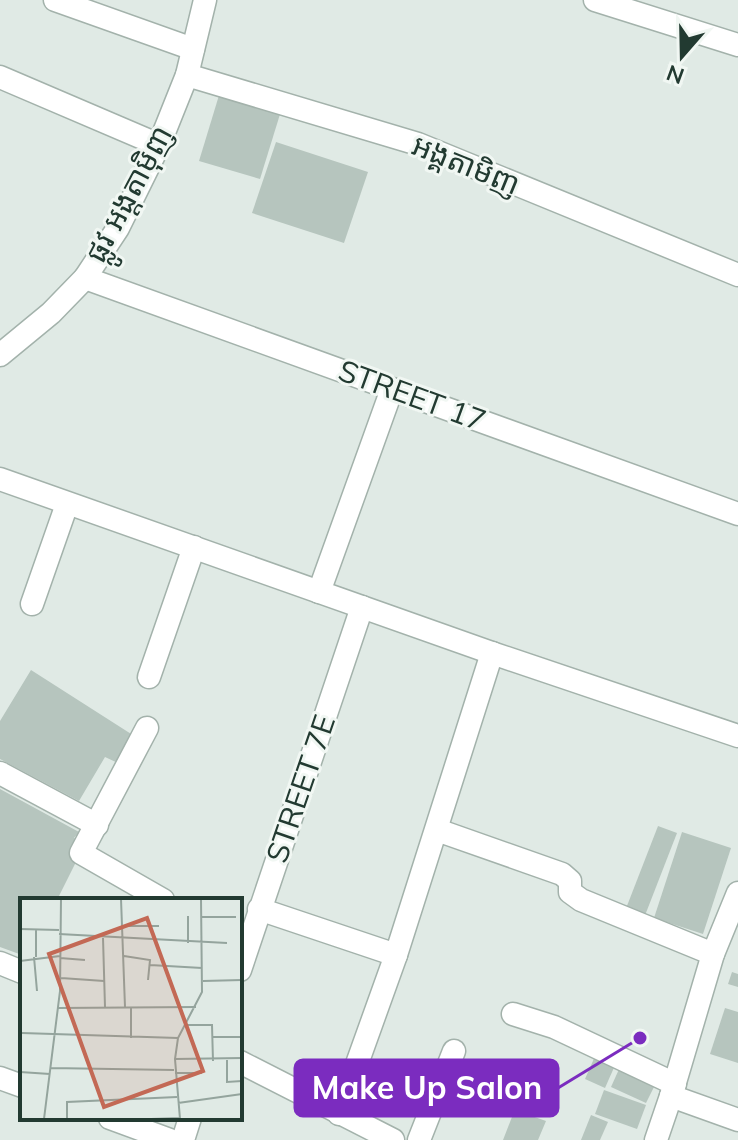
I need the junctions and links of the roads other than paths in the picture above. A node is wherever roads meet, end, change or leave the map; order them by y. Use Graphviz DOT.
graph roads {
  1 [pos="55,0"];
  2 [pos="205,0"];
  3 [pos="595,0"];
  4 [pos="644,7"];
  5 [pos="738,45"];
  6 [pos="193,49"];
  7 [pos="187,75"];
  8 [pos="0,77"];
  9 [pos="159,145"];
  10 [pos="738,275"];
  11 [pos="85,278"];
  12 [pos="5,346"];
  13 [pos="392,389"];
  14 [pos="0,479"];
  15 [pos="67,504"];
  16 [pos="738,514"];
  17 [pos="194,547"];
  18 [pos="319,592"];
  19 [pos="32,604"];
  20 [pos="362,607"];
  21 [pos="492,653"];
  22 [pos="149,677"];
  23 [pos="147,728"];
  24 [pos="738,736"];
  25 [pos="0,773"];
  26 [pos="97,825"];
  27 [pos="437,830"];
  28 [pos="738,893"];
  29 [pos="160,898"];
  30 [pos="259,909"];
  31 [pos="244,946"];
  32 [pos="713,954"];
  33 [pos="396,955"];
  34 [pos="0,963"];
  35 [pos="20,971"];
  36 [pos="513,1014"];
  37 [pos="454,1051"];
  38 [pos="242,1063"];
  39 [pos="0,1078"];
  40 [pos="20,1085"];
  41 [pos="673,1090"];
  42 [pos="339,1114"];
  43 [pos="115,1120"];
  44 [pos="189,1120"];
  45 [pos="738,1120"];
  46 [pos="390,1139"];
  47 [pos="170,1140"];
  48 [pos="183,1140"];
  49 [pos="419,1140"];
  50 [pos="656,1140"];
  1 -- 6 [label="street"];
  2 -- 6 [label="street, ផ្លូវ អង្តតាម៉ិញ"];
  3 -- 4 [label="street"];
  4 -- 5 [label="street"];
  6 -- 7 [label="street, ផ្លូវ អង្តតាម៉ិញ"];
  7 -- 9 [label="street, ផ្លូវ អង្តតាម៉ិញ"];
  7 -- 10 [label="street, អង្គតាមិញ"];
  8 -- 9 [label="street"];
  9 -- 11 [label="street, ផ្លូវ អង្តតាម៉ិញ"];
  11 -- 12 [label="street, ផ្លូវ អង្តតាម៉ិញ"];
  11 -- 13 [label="street, STREET 17"];
  13 -- 16 [label="street, STREET 17"];
  13 -- 18 [label="street"];
  14 -- 15 [label="street"];
  15 -- 17 [label="street"];
  15 -- 19 [label="street"];
  17 -- 18 [label="street"];
  17 -- 22 [label="street"];
  18 -- 20 [label="street"];
  20 -- 21 [label="street"];
  20 -- 30 [label="street, STREET 7E"];
  21 -- 24 [label="street"];
  21 -- 27 [label="street"];
  23 -- 26 [label="street"];
  25 -- 26 [label="street"];
  26 -- 29 [label="street"];
  27 -- 32 [label="street"];
  27 -- 33 [label="street"];
  28 -- 32 [label="street"];
  30 -- 31 [label="street, STREET 7E"];
  30 -- 33 [label="street"];
  32 -- 41 [label="street"];
  33 -- 42 [label="street"];
  34 -- 35 [label="street"];
  36 -- 41 [label="street"];
  37 -- 49 [label="street"];
  38 -- 42 [label="street"];
  39 -- 40 [label="street"];
  41 -- 45 [label="street"];
  41 -- 50 [label="street"];
  42 -- 46 [label="street"];
  43 -- 47 [label="street"];
  44 -- 48 [label="street"];
}
